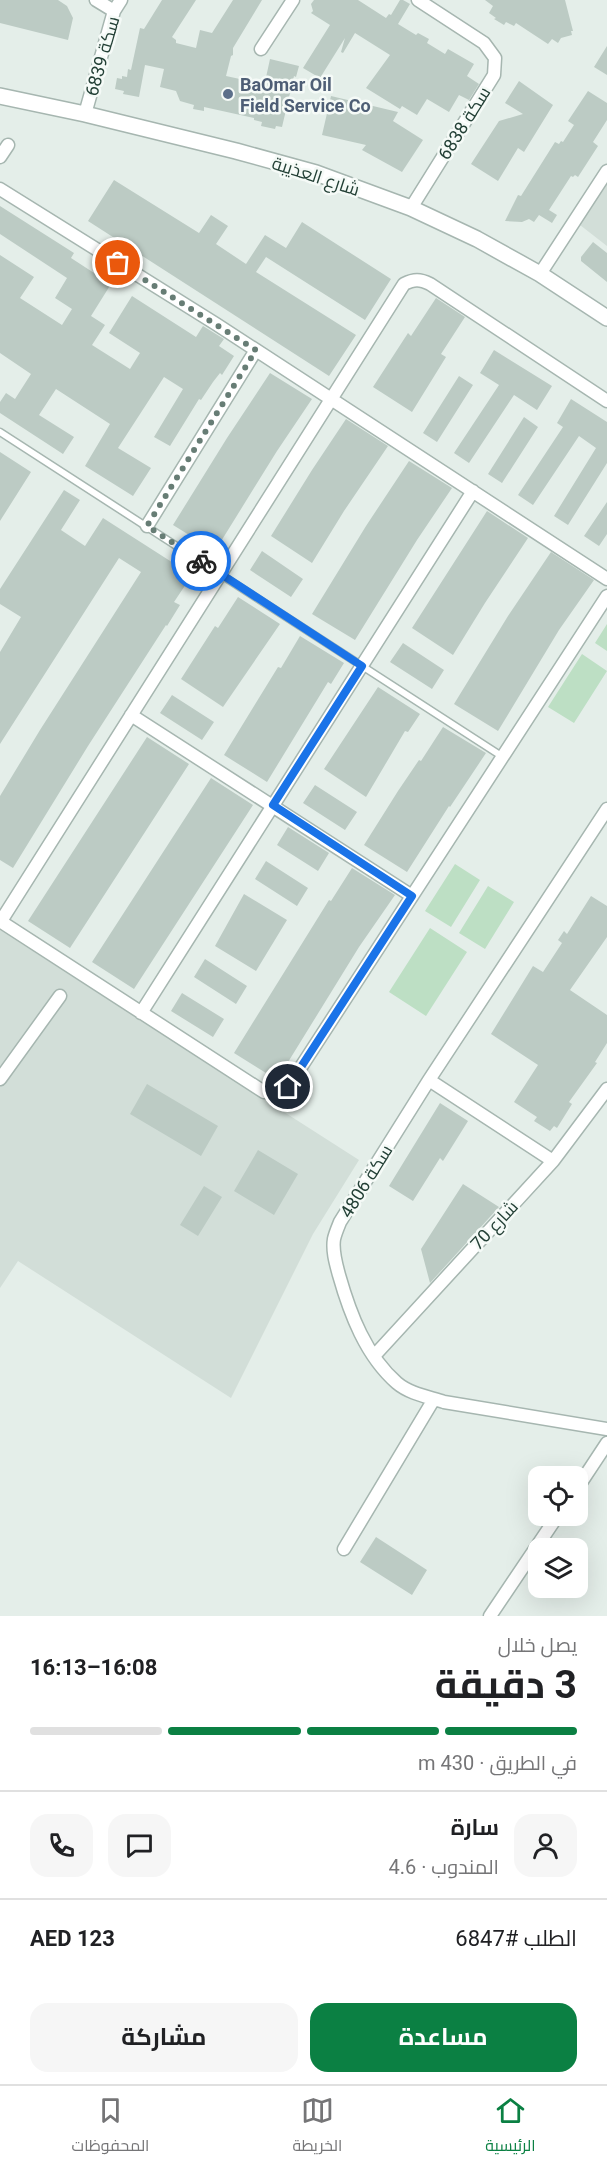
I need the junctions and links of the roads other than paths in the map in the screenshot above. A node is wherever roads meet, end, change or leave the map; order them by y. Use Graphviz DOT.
graph roads {
  1 [pos="96,0"];
  2 [pos="121,0"];
  3 [pos="293,0"];
  4 [pos="418,0"];
  5 [pos="114,11"];
  6 [pos="261,49"];
  7 [pos="0,96"];
  8 [pos="85,114"];
  9 [pos="8,146"];
  10 [pos="0,157"];
  11 [pos="607,171"];
  12 [pos="0,189"];
  13 [pos="411,208"];
  14 [pos="540,274"];
  15 [pos="607,318"];
  16 [pos="256,350"];
  17 [pos="331,399"];
  18 [pos="607,400"];
  19 [pos="0,432"];
  20 [pos="473,491"];
  21 [pos="147,526"];
  22 [pos="220,574"];
  23 [pos="607,579"];
  24 [pos="607,596"];
  25 [pos="362,666"];
  26 [pos="131,715"];
  27 [pos="503,757"];
  28 [pos="273,805"];
  29 [pos="607,809"];
  30 [pos="412,896"];
  31 [pos="0,921"];
  32 [pos="60,996"];
  33 [pos="141,1012"];
  34 [pos="0,1079"];
  35 [pos="429,1080"];
  36 [pos="607,1089"];
  37 [pos="553,1161"];
  38 [pos="374,1356"];
  39 [pos="434,1399"];
  40 [pos="607,1429"];
  41 [pos="607,1443"];
  42 [pos="588,1472"];
  43 [pos="551,1526"];
  44 [pos="344,1549"];
  45 [pos="490,1616"];
  1 -- 5 [label="street"];
  2 -- 5 [label="street, سكة 6839"];
  3 -- 6 [label="street"];
  4 -- 13 [label="street, سكة 6838"];
  5 -- 8 [label="street, سكة 6839"];
  7 -- 8 [label="street, شارع العذيبة"];
  8 -- 13 [label="street, شارع العذيبة"];
  9 -- 10 [label="street"];
  11 -- 14 [label="street"];
  12 -- 16 [label="street"];
  13 -- 14 [label="street, شارع العذيبة"];
  14 -- 15 [label="street, شارع العذيبة"];
  16 -- 17 [label="street"];
  16 -- 21 [label="street"];
  17 -- 18 [label="street"];
  17 -- 20 [label="street"];
  17 -- 22 [label="street"];
  19 -- 21 [label="lane"];
  20 -- 23 [label="street"];
  20 -- 25 [label="street"];
  21 -- 22 [label="lane"];
  22 -- 25 [label="lane"];
  22 -- 26 [label="street"];
  24 -- 27 [label="street"];
  25 -- 27 [label="lane"];
  25 -- 28 [label="street"];
  26 -- 28 [label="street"];
  26 -- 31 [label="street"];
  27 -- 30 [label="street"];
  28 -- 30 [label="street"];
  28 -- 33 [label="street"];
  29 -- 35 [label="street, سكة 4806"];
  30 -- 33 [label="street"];
  31 -- 33 [label="street"];
  32 -- 34 [label="street"];
  35 -- 37 [label="street"];
  35 -- 38 [label="street, سكة 4806"];
  36 -- 37 [label="street, شارع 70"];
  37 -- 38 [label="street, شارع 70"];
  38 -- 39 [label="street, سكة 4806"];
  39 -- 40 [label="street, سكة 4806"];
  39 -- 44 [label="street"];
  41 -- 42 [label="street"];
  43 -- 45 [label="street"];
}
